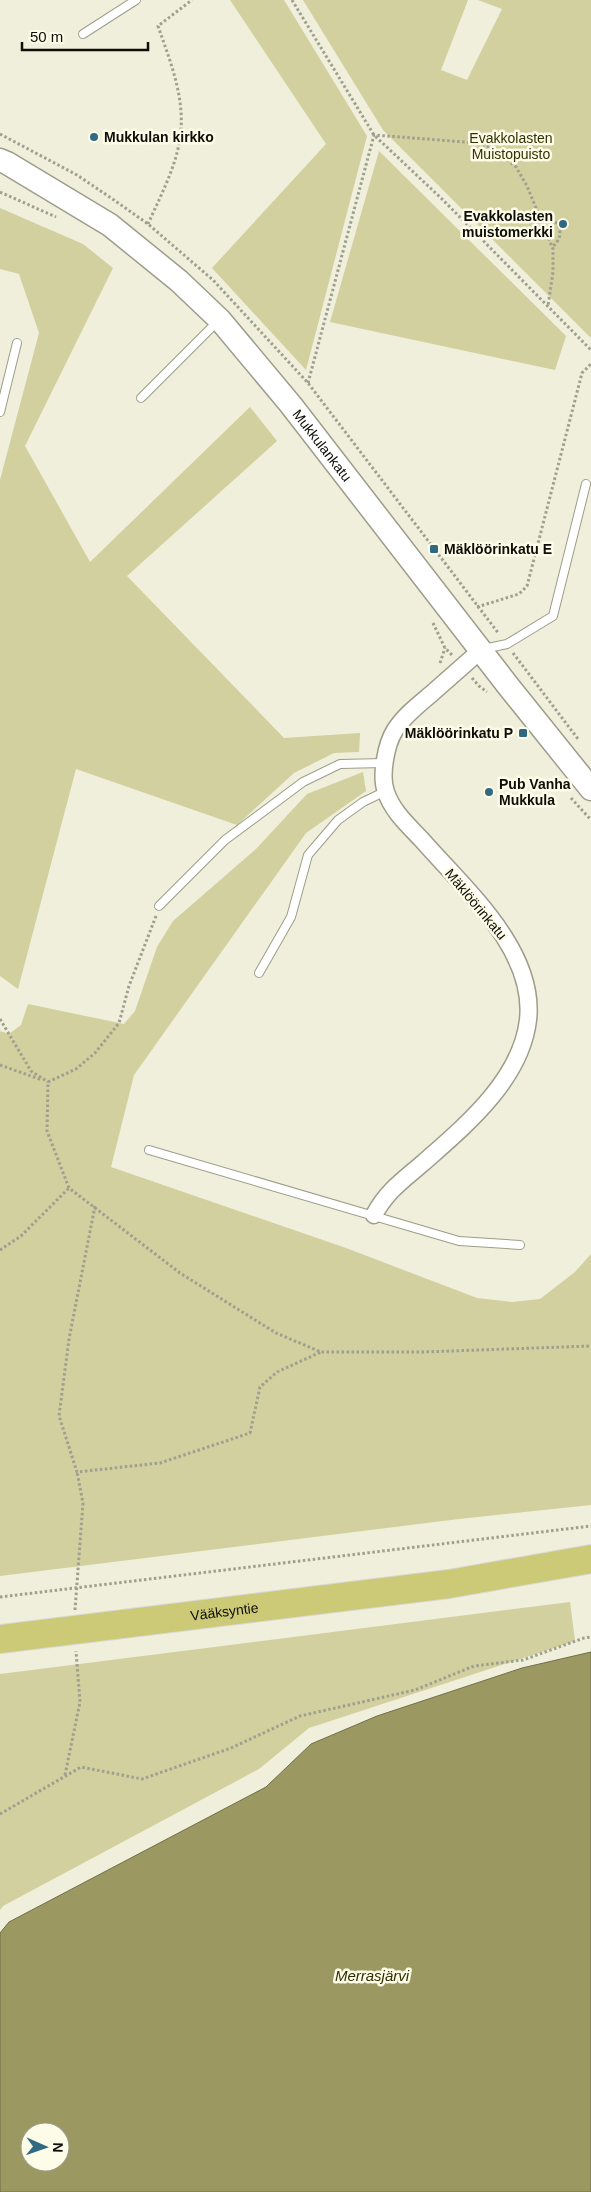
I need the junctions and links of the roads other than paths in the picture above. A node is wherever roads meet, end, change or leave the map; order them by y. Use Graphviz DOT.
graph roads {
  1 [pos="136,0"];
  2 [pos="125,3"];
  3 [pos="83,34"];
  4 [pos="0,160"];
  5 [pos="220,320"];
  6 [pos="17,343"];
  7 [pos="141,398"];
  8 [pos="0,412"];
  9 [pos="586,484"];
  10 [pos="481,650"];
  11 [pos="384,763"];
  12 [pos="591,789"];
  13 [pos="386,792"];
  14 [pos="159,906"];
  15 [pos="258,973"];
  16 [pos="149,1150"];
  17 [pos="374,1215"];
  18 [pos="520,1245"];
  19 [pos="591,1559"];
  20 [pos="591,1576"];
  21 [pos="449,1584"];
  22 [pos="0,1639"];
  1 -- 2 [label="lane"];
  2 -- 3 [label="lane"];
  4 -- 5 [label="street, Mukkulankatu"];
  5 -- 7 [label="lane"];
  5 -- 10 [label="street, Mukkulankatu"];
  6 -- 8 [label="lane"];
  9 -- 10 [label="lane"];
  10 -- 11 [label="street, Mäklöörinkatu"];
  10 -- 12 [label="street, Mukkulankatu"];
  11 -- 13 [label="street, Mäklöörinkatu"];
  11 -- 14 [label="lane"];
  13 -- 15 [label="lane"];
  13 -- 17 [label="street, Mäklöörinkatu"];
  16 -- 17 [label="lane"];
  17 -- 18 [label="lane"];
  19 -- 21 [label="highway, Vääksyntie"];
  20 -- 21 [label="highway, Vääksyntie"];
  21 -- 22 [label="highway, Vääksyntie"];
}
